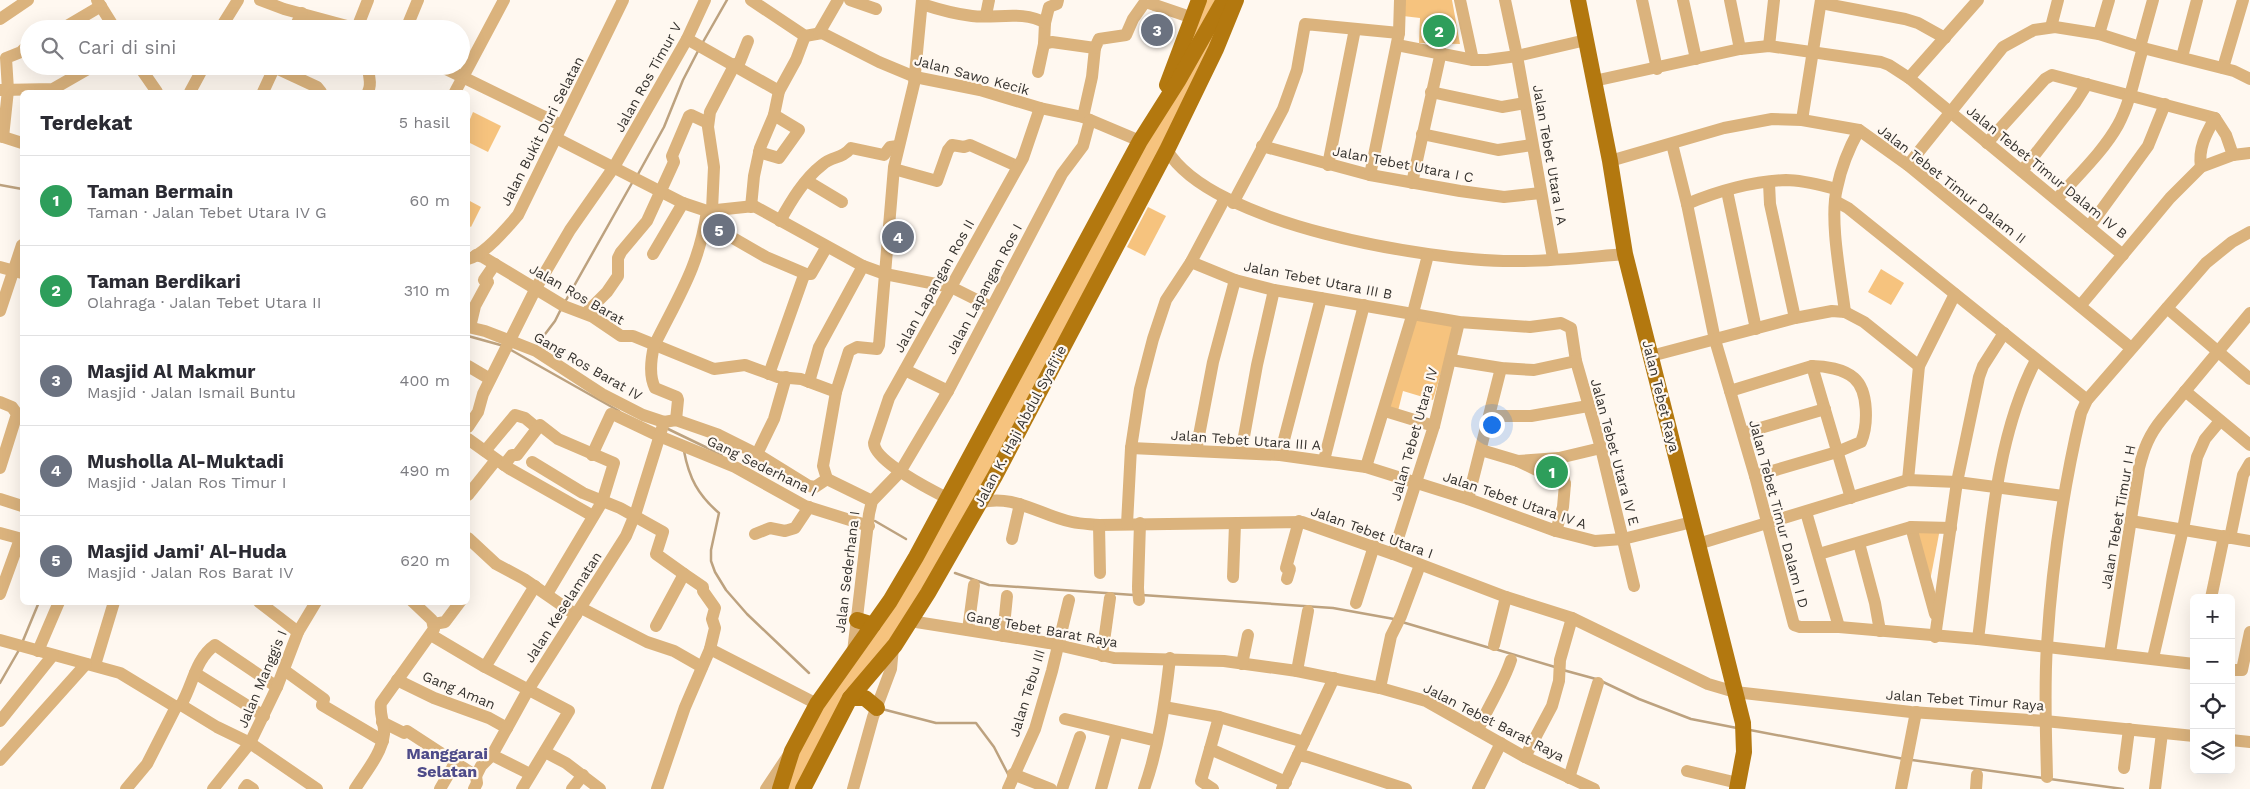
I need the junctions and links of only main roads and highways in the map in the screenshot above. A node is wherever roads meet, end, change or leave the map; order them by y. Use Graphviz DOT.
graph roads {
  1 [pos="1199,0"];
  2 [pos="1224,0"];
  3 [pos="1236,0"];
  4 [pos="1247,0"];
  5 [pos="1578,0"];
  6 [pos="1216,49"];
  7 [pos="1158,111"];
  8 [pos="857,620"];
  9 [pos="873,624"];
  10 [pos="850,698"];
  11 [pos="876,708"];
  12 [pos="1738,786"];
  13 [pos="780,789"];
  14 [pos="803,789"];
  1 -- 7 [label="main road, Jalan K. Haji Abdul Syafi'ie"];
  2 -- 7 [label="main road, Jalan K. Haji Abdul Syafi'ie"];
  3 -- 6 [label="main road, Jalan K. Haji Abdul Syafi'ie"];
  4 -- 6 [label="main road, Jalan K. Haji Abdul Syafi'ie"];
  5 -- 12 [label="main road, Jalan Tebet Raya"];
  6 -- 10 [label="main road, Jalan K. Haji Abdul Syafi'ie"];
  7 -- 9 [label="main road, Jalan K. Haji Abdul Syafi'ie"];
  8 -- 9 [label="main road"];
  9 -- 13 [label="main road, Jalan K. Haji Abdul Syafi'ie"];
  10 -- 11 [label="main road"];
  10 -- 14 [label="main road, Jalan K. Haji Abdul Syafi'ie"];
}
